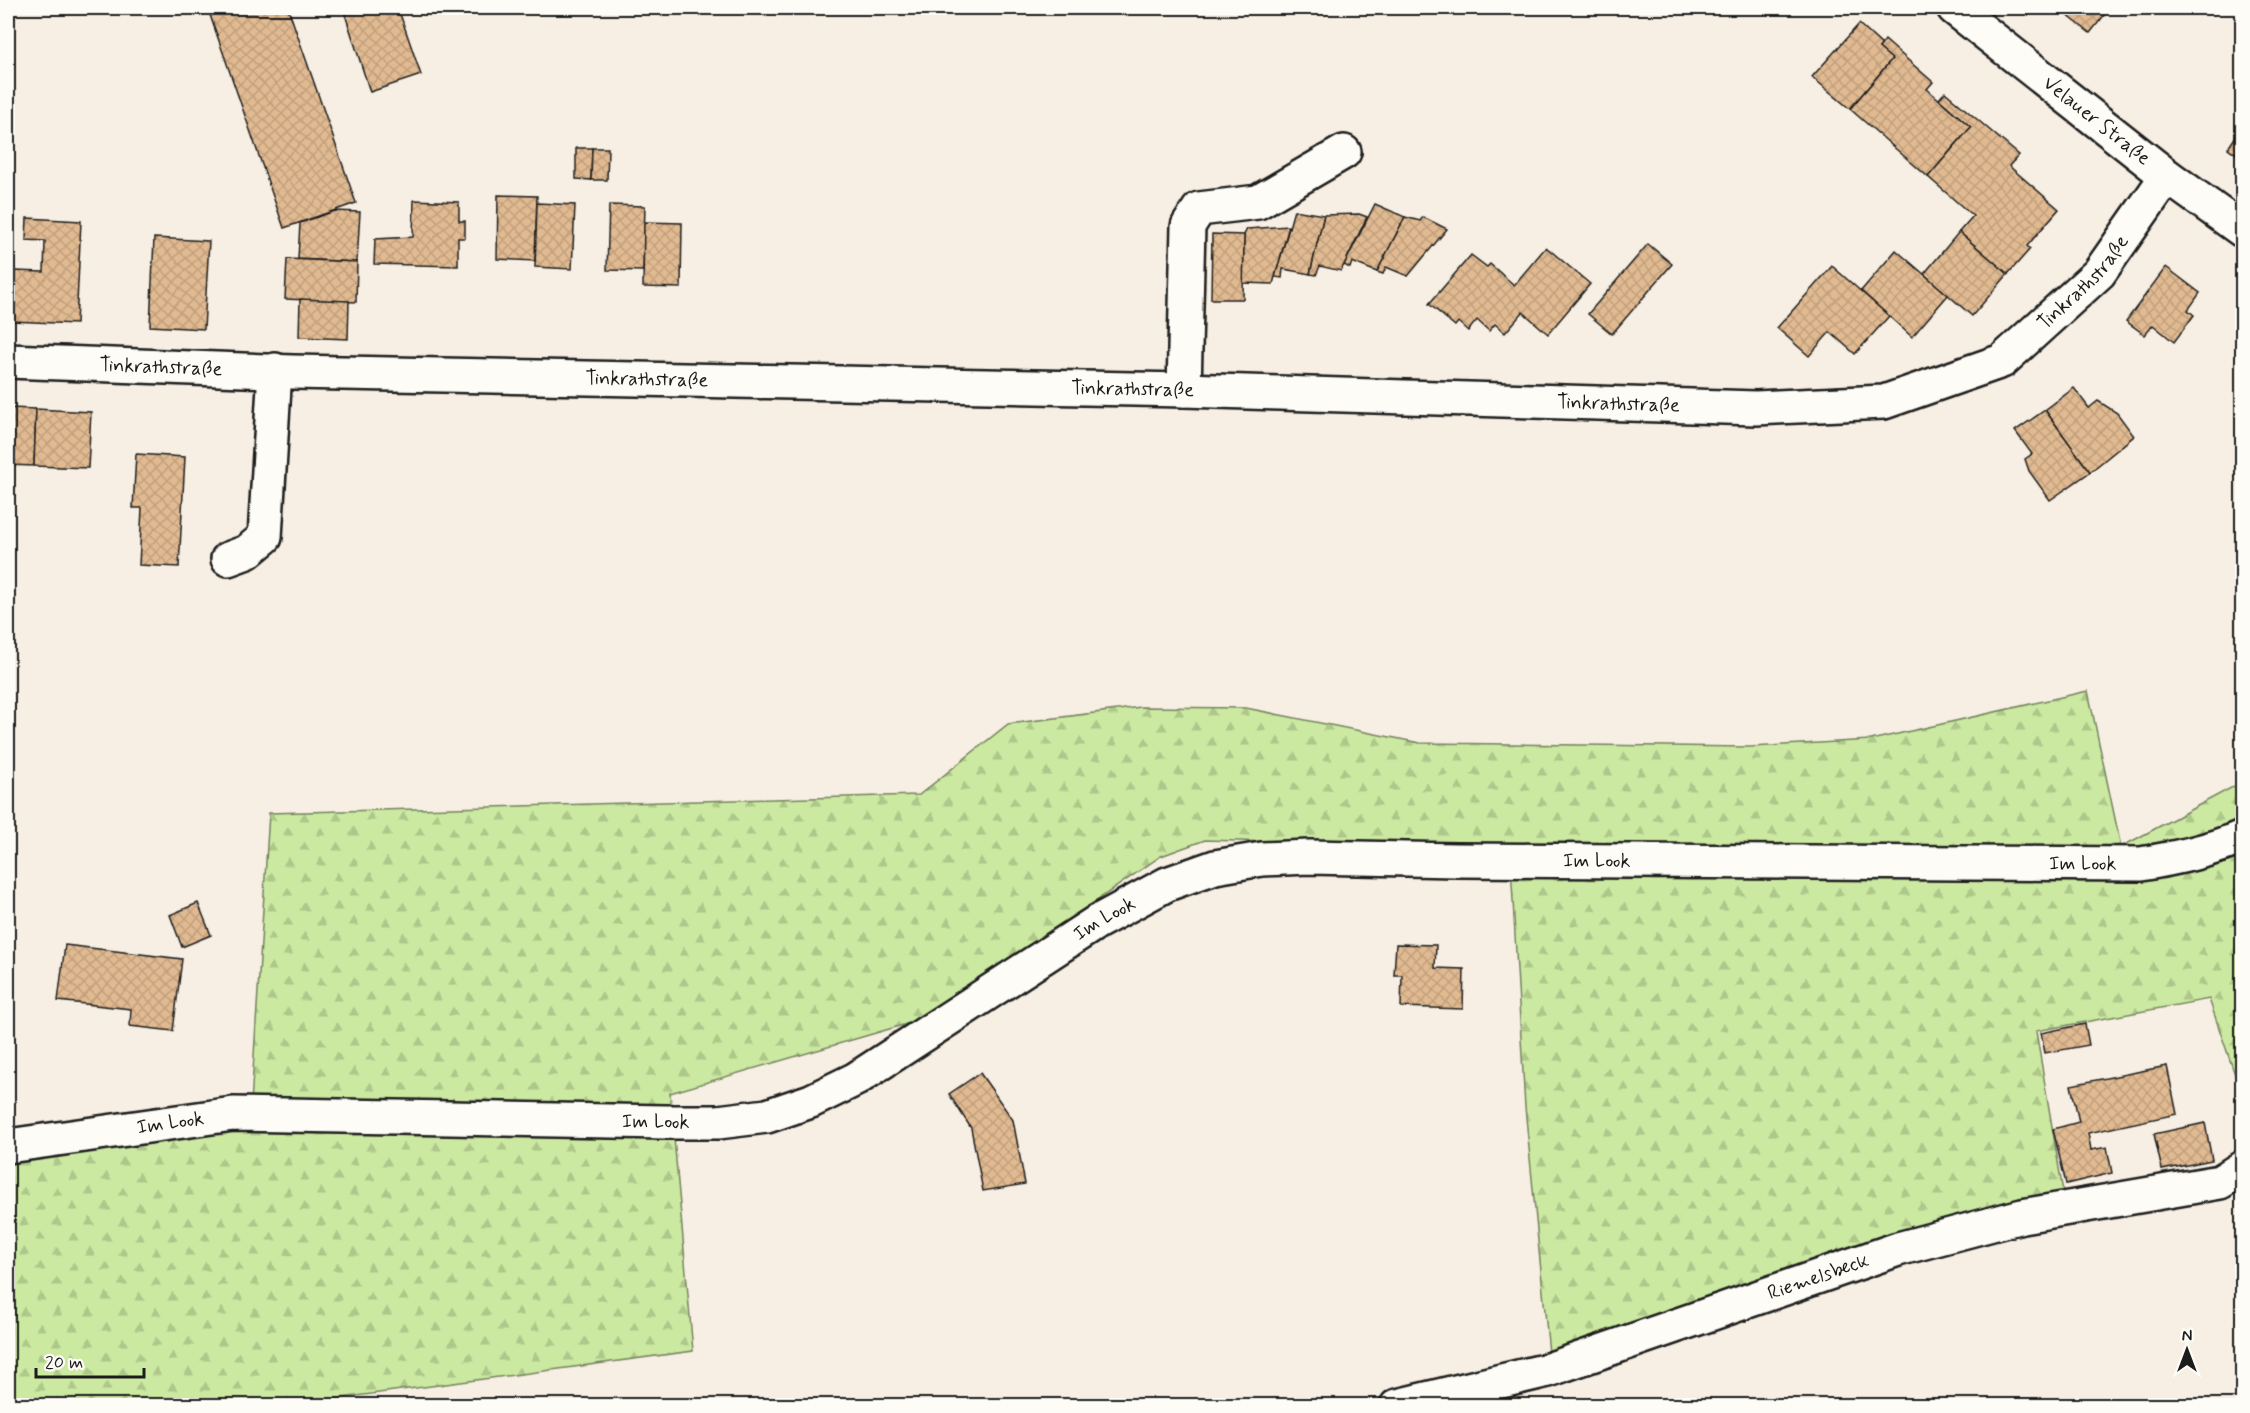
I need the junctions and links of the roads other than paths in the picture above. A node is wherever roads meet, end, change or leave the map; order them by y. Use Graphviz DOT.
graph roads {
  1 [pos="1954,8"];
  2 [pos="1344,152"];
  3 [pos="2167,176"];
  4 [pos="2242,230"];
  5 [pos="8,361"];
  6 [pos="275,370"];
  7 [pos="1184,390"];
  8 [pos="228,559"];
  9 [pos="2242,837"];
  10 [pos="8,1146"];
  11 [pos="2242,1168"];
  12 [pos="1397,1406"];
  1 -- 3 [label="street, Velauer Straße"];
  2 -- 7 [label="street"];
  3 -- 4 [label="street, Velauer Straße"];
  3 -- 7 [label="street, Tinkrathstraße"];
  5 -- 6 [label="street, Tinkrathstraße"];
  6 -- 7 [label="street, Tinkrathstraße"];
  6 -- 8 [label="street"];
  9 -- 10 [label="street, Im Look"];
  11 -- 12 [label="street, Riemelsbeck"];
}
